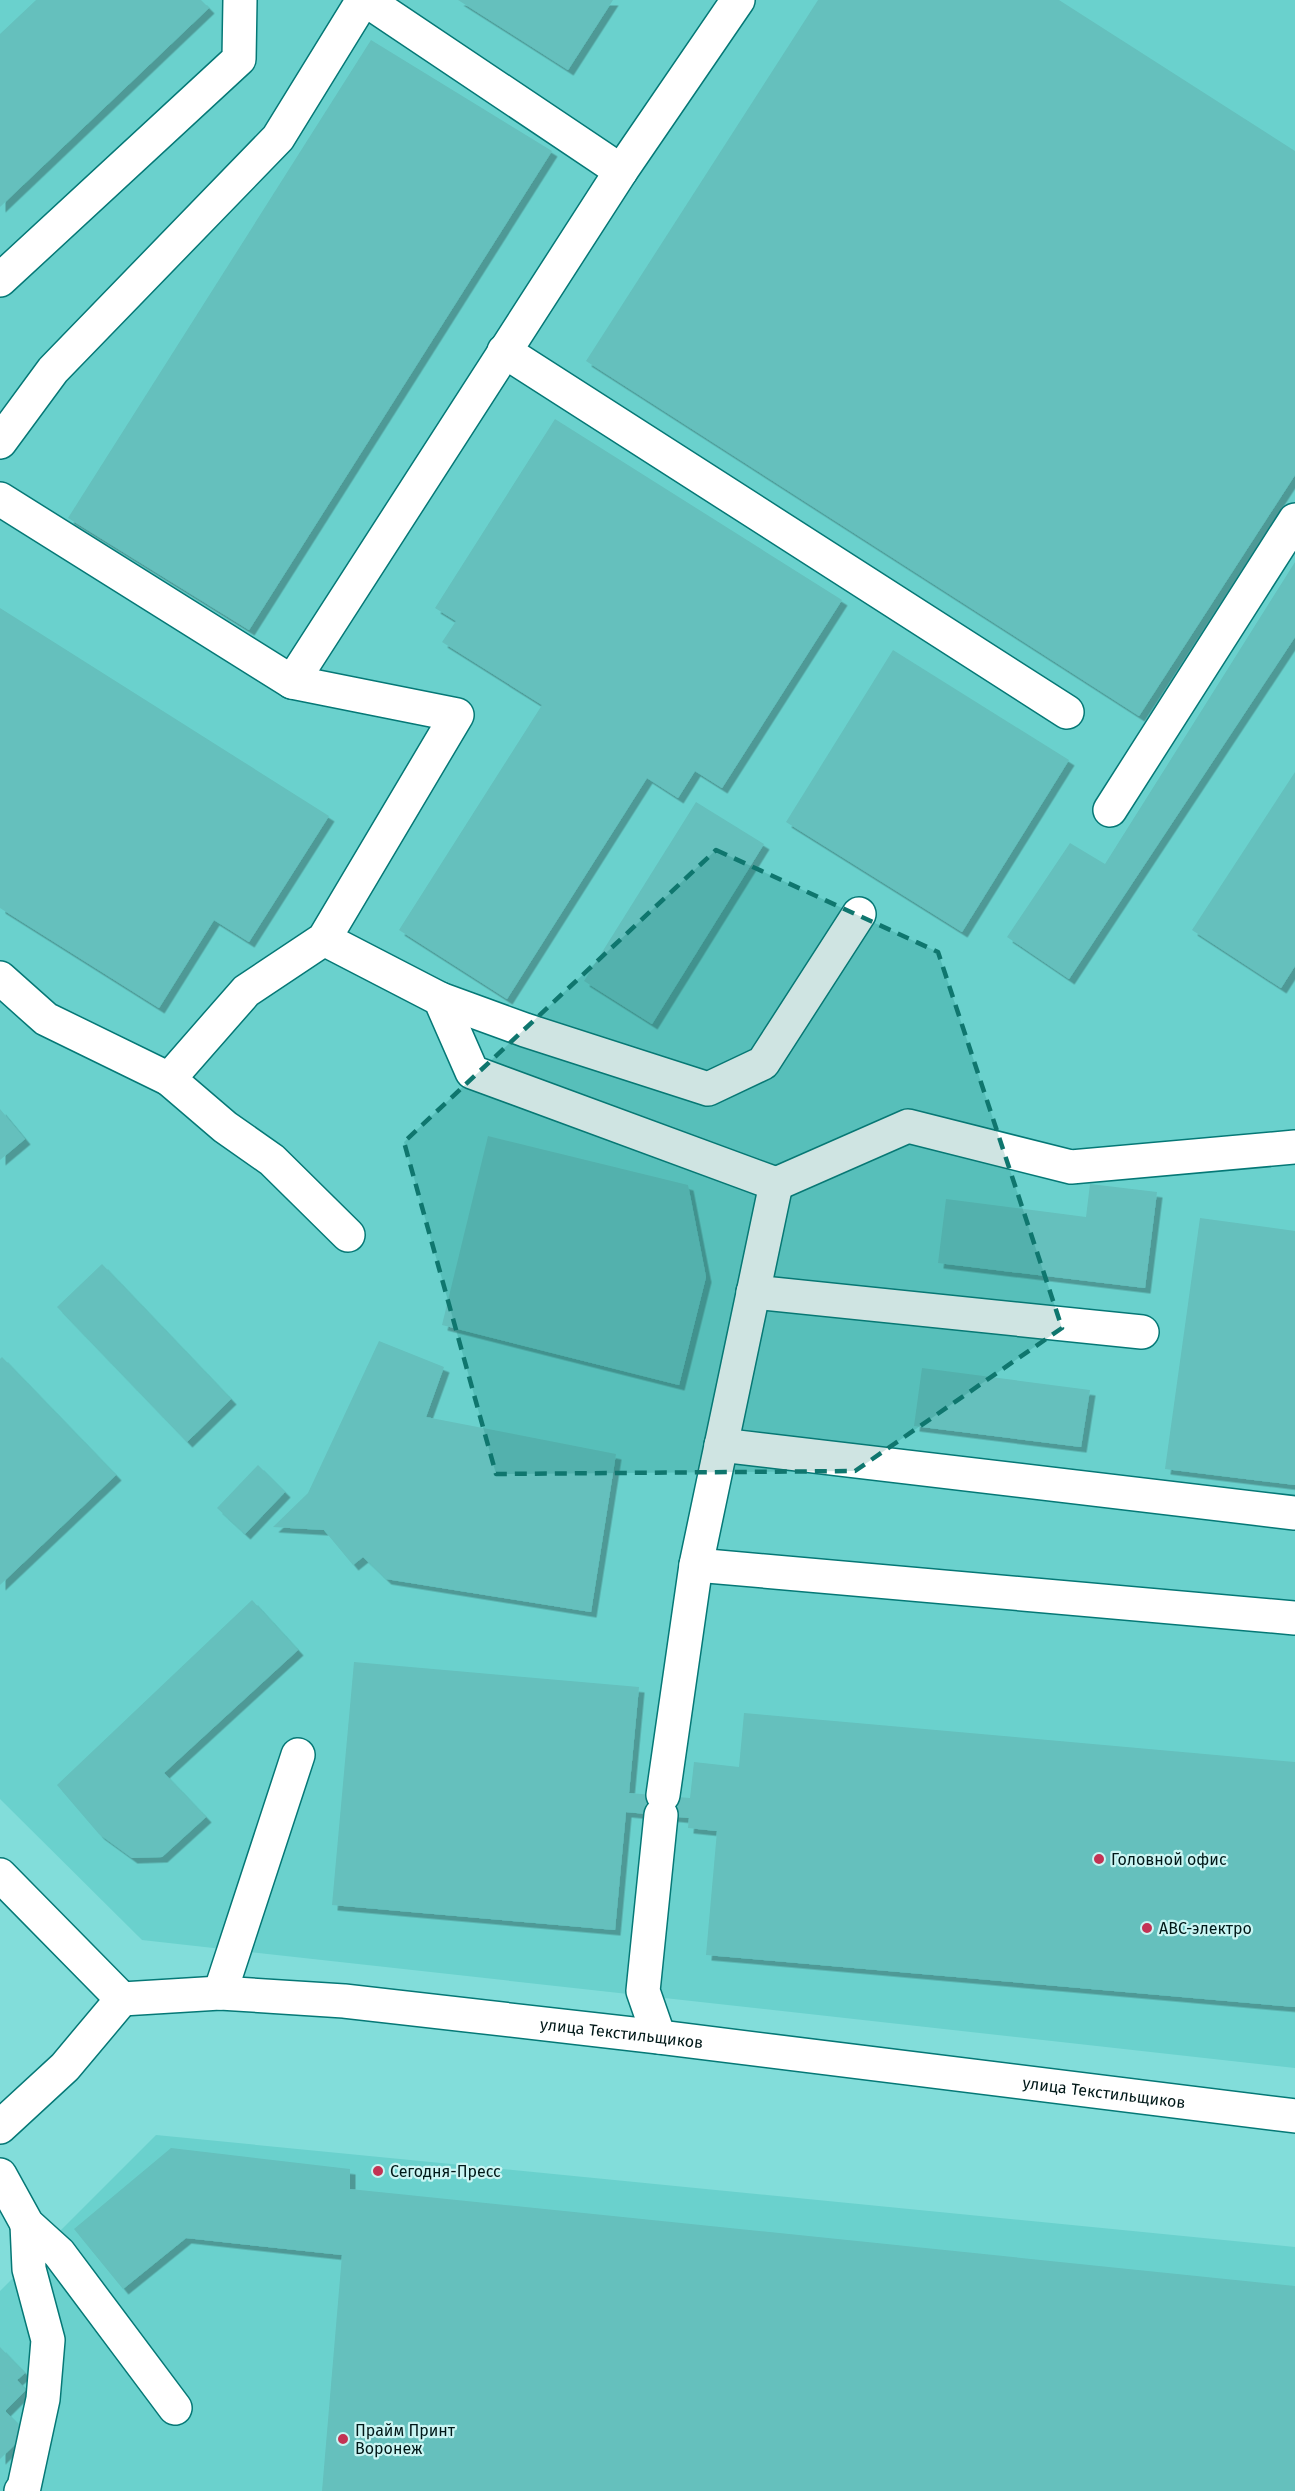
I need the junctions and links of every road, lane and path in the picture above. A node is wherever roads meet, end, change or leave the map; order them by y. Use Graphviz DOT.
graph roads {
  1 [pos="240,0"];
  2 [pos="365,0"];
  3 [pos="738,0"];
  4 [pos="621,171"];
  5 [pos="0,280"];
  6 [pos="504,351"];
  7 [pos="0,442"];
  8 [pos="0,499"];
  9 [pos="1295,520"];
  10 [pos="292,682"];
  11 [pos="1067,712"];
  12 [pos="1110,810"];
  13 [pos="859,914"];
  14 [pos="324,939"];
  15 [pos="0,978"];
  16 [pos="440,999"];
  17 [pos="169,1079"];
  18 [pos="1295,1147"];
  19 [pos="776,1184"];
  20 [pos="348,1236"];
  21 [pos="753,1292"];
  22 [pos="1142,1332"];
  23 [pos="721,1445"];
  24 [pos="1295,1513"];
  25 [pos="696,1565"];
  26 [pos="1295,1618"];
  27 [pos="298,1755"];
  28 [pos="0,1875"];
  29 [pos="220,1993"];
  30 [pos="122,1999"];
  31 [pos="659,2037"];
  32 [pos="1295,2116"];
  33 [pos="0,2127"];
  34 [pos="0,2175"];
  35 [pos="27,2224"];
  36 [pos="175,2408"];
  37 [pos="21,2491"];
  1 -- 5 [label="street"];
  2 -- 4 [label="street"];
  2 -- 7 [label="street"];
  3 -- 4 [label="street"];
  4 -- 6 [label="street"];
  6 -- 10 [label="street"];
  6 -- 11 [label="street"];
  8 -- 10 [label="street"];
  9 -- 12 [label="street"];
  10 -- 14 [label="street"];
  13 -- 16 [label="street"];
  14 -- 16 [label="street"];
  14 -- 17 [label="street"];
  15 -- 17 [label="street"];
  16 -- 19 [label="street"];
  17 -- 20 [label="street"];
  18 -- 19 [label="street"];
  19 -- 21 [label="street"];
  21 -- 22 [label="street"];
  21 -- 23 [label="street"];
  23 -- 24 [label="street"];
  23 -- 25 [label="street"];
  25 -- 26 [label="street"];
  25 -- 31 [label="street"];
  27 -- 29 [label="street"];
  28 -- 30 [label="street"];
  29 -- 30 [label="street, улица Текстильщиков"];
  29 -- 31 [label="street, улица Текстильщиков"];
  30 -- 33 [label="street"];
  31 -- 32 [label="street, улица Текстильщиков"];
  34 -- 35 [label="street"];
  35 -- 36 [label="street"];
  35 -- 37 [label="street"];
}
